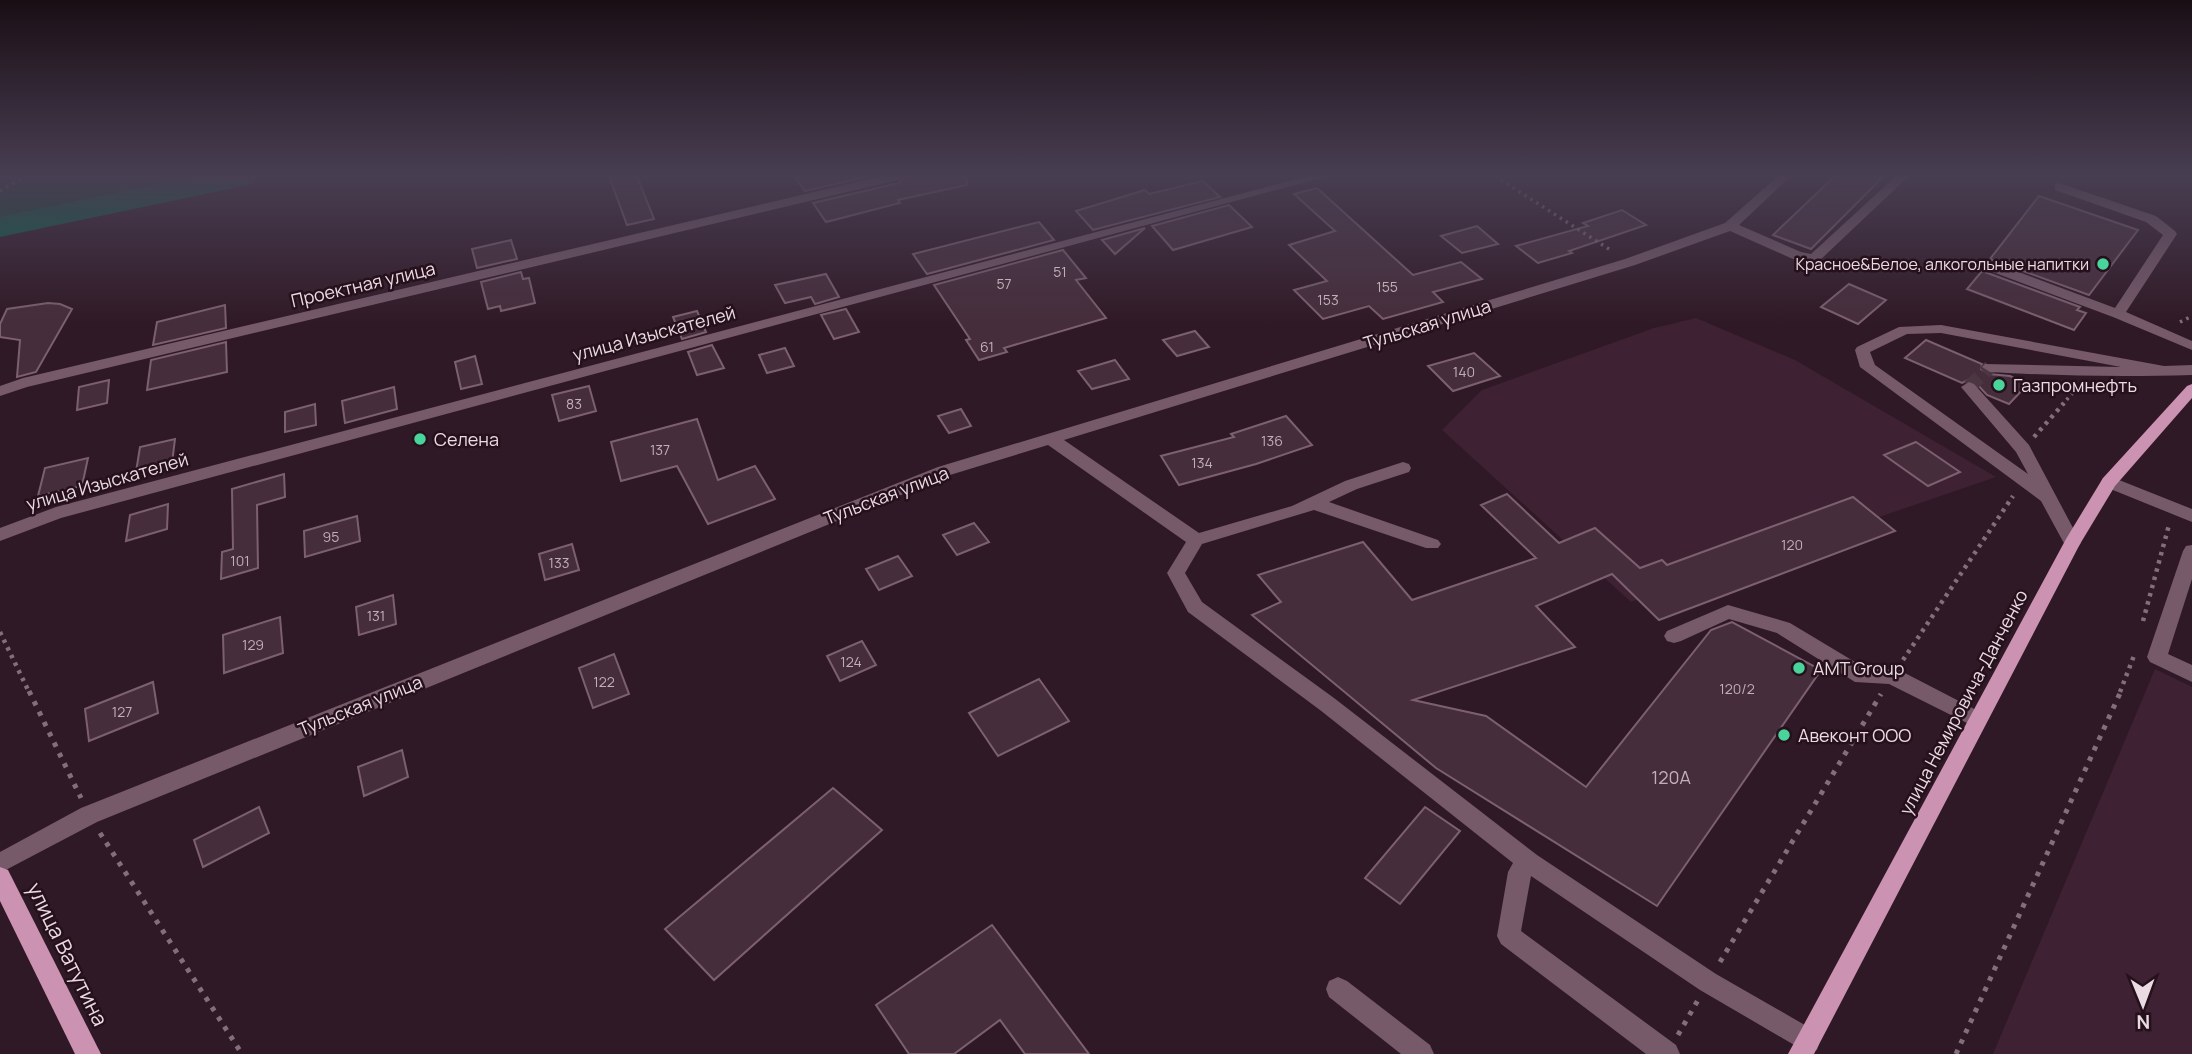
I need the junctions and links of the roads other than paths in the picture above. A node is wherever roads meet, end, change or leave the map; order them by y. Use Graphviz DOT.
graph roads {
  1 [pos="690,225"];
  2 [pos="1137,225"];
  3 [pos="1850,225"];
  4 [pos="2159,225"];
  5 [pos="1730,226"];
  6 [pos="1987,265"];
  7 [pos="2118,314"];
  8 [pos="2192,346"];
  9 [pos="1990,367"];
  10 [pos="2192,370"];
  11 [pos="2165,371"];
  12 [pos="1969,387"];
  13 [pos="2192,389"];
  14 [pos="0,391"];
  15 [pos="1051,439"];
  16 [pos="1403,468"];
  17 [pos="2109,482"];
  18 [pos="2048,497"];
  19 [pos="1313,503"];
  20 [pos="2192,516"];
  21 [pos="0,536"];
  22 [pos="1196,540"];
  23 [pos="2071,543"];
  24 [pos="1432,544"];
  25 [pos="2192,551"];
  26 [pos="1674,636"];
  27 [pos="2192,674"];
  28 [pos="1977,720"];
  29 [pos="1529,862"];
  30 [pos="0,863"];
  31 [pos="0,877"];
  32 [pos="1338,989"];
  33 [pos="1804,1047"];
  34 [pos="88,1054"];
  35 [pos="1421,1054"];
  36 [pos="1667,1054"];
  1 -- 14 [label="street, Проектная улица"];
  2 -- 21 [label="street, улица Изыскателей"];
  3 -- 5 [label="street"];
  4 -- 7 [label="street"];
  5 -- 15 [label="street, Тульская улица"];
  6 -- 7 [label="street"];
  7 -- 8 [label="street"];
  9 -- 11 [label="street"];
  10 -- 11 [label="street"];
  11 -- 18 [label="street"];
  12 -- 18 [label="street"];
  13 -- 17 [label="main road, улица Немировича-Данченко"];
  15 -- 22 [label="street"];
  15 -- 30 [label="street, Тульская улица"];
  16 -- 19 [label="street"];
  17 -- 20 [label="street"];
  17 -- 23 [label="main road, улица Немировича-Данченко"];
  18 -- 23 [label="street"];
  19 -- 22 [label="street"];
  19 -- 24 [label="street"];
  22 -- 29 [label="street"];
  23 -- 28 [label="main road, улица Немировича-Данченко"];
  25 -- 27 [label="street"];
  26 -- 28 [label="street"];
  28 -- 33 [label="main road, улица Немировича-Данченко"];
  29 -- 33 [label="street"];
  29 -- 36 [label="street"];
  31 -- 34 [label="main road, улица Ватутина"];
  32 -- 35 [label="street"];
}
